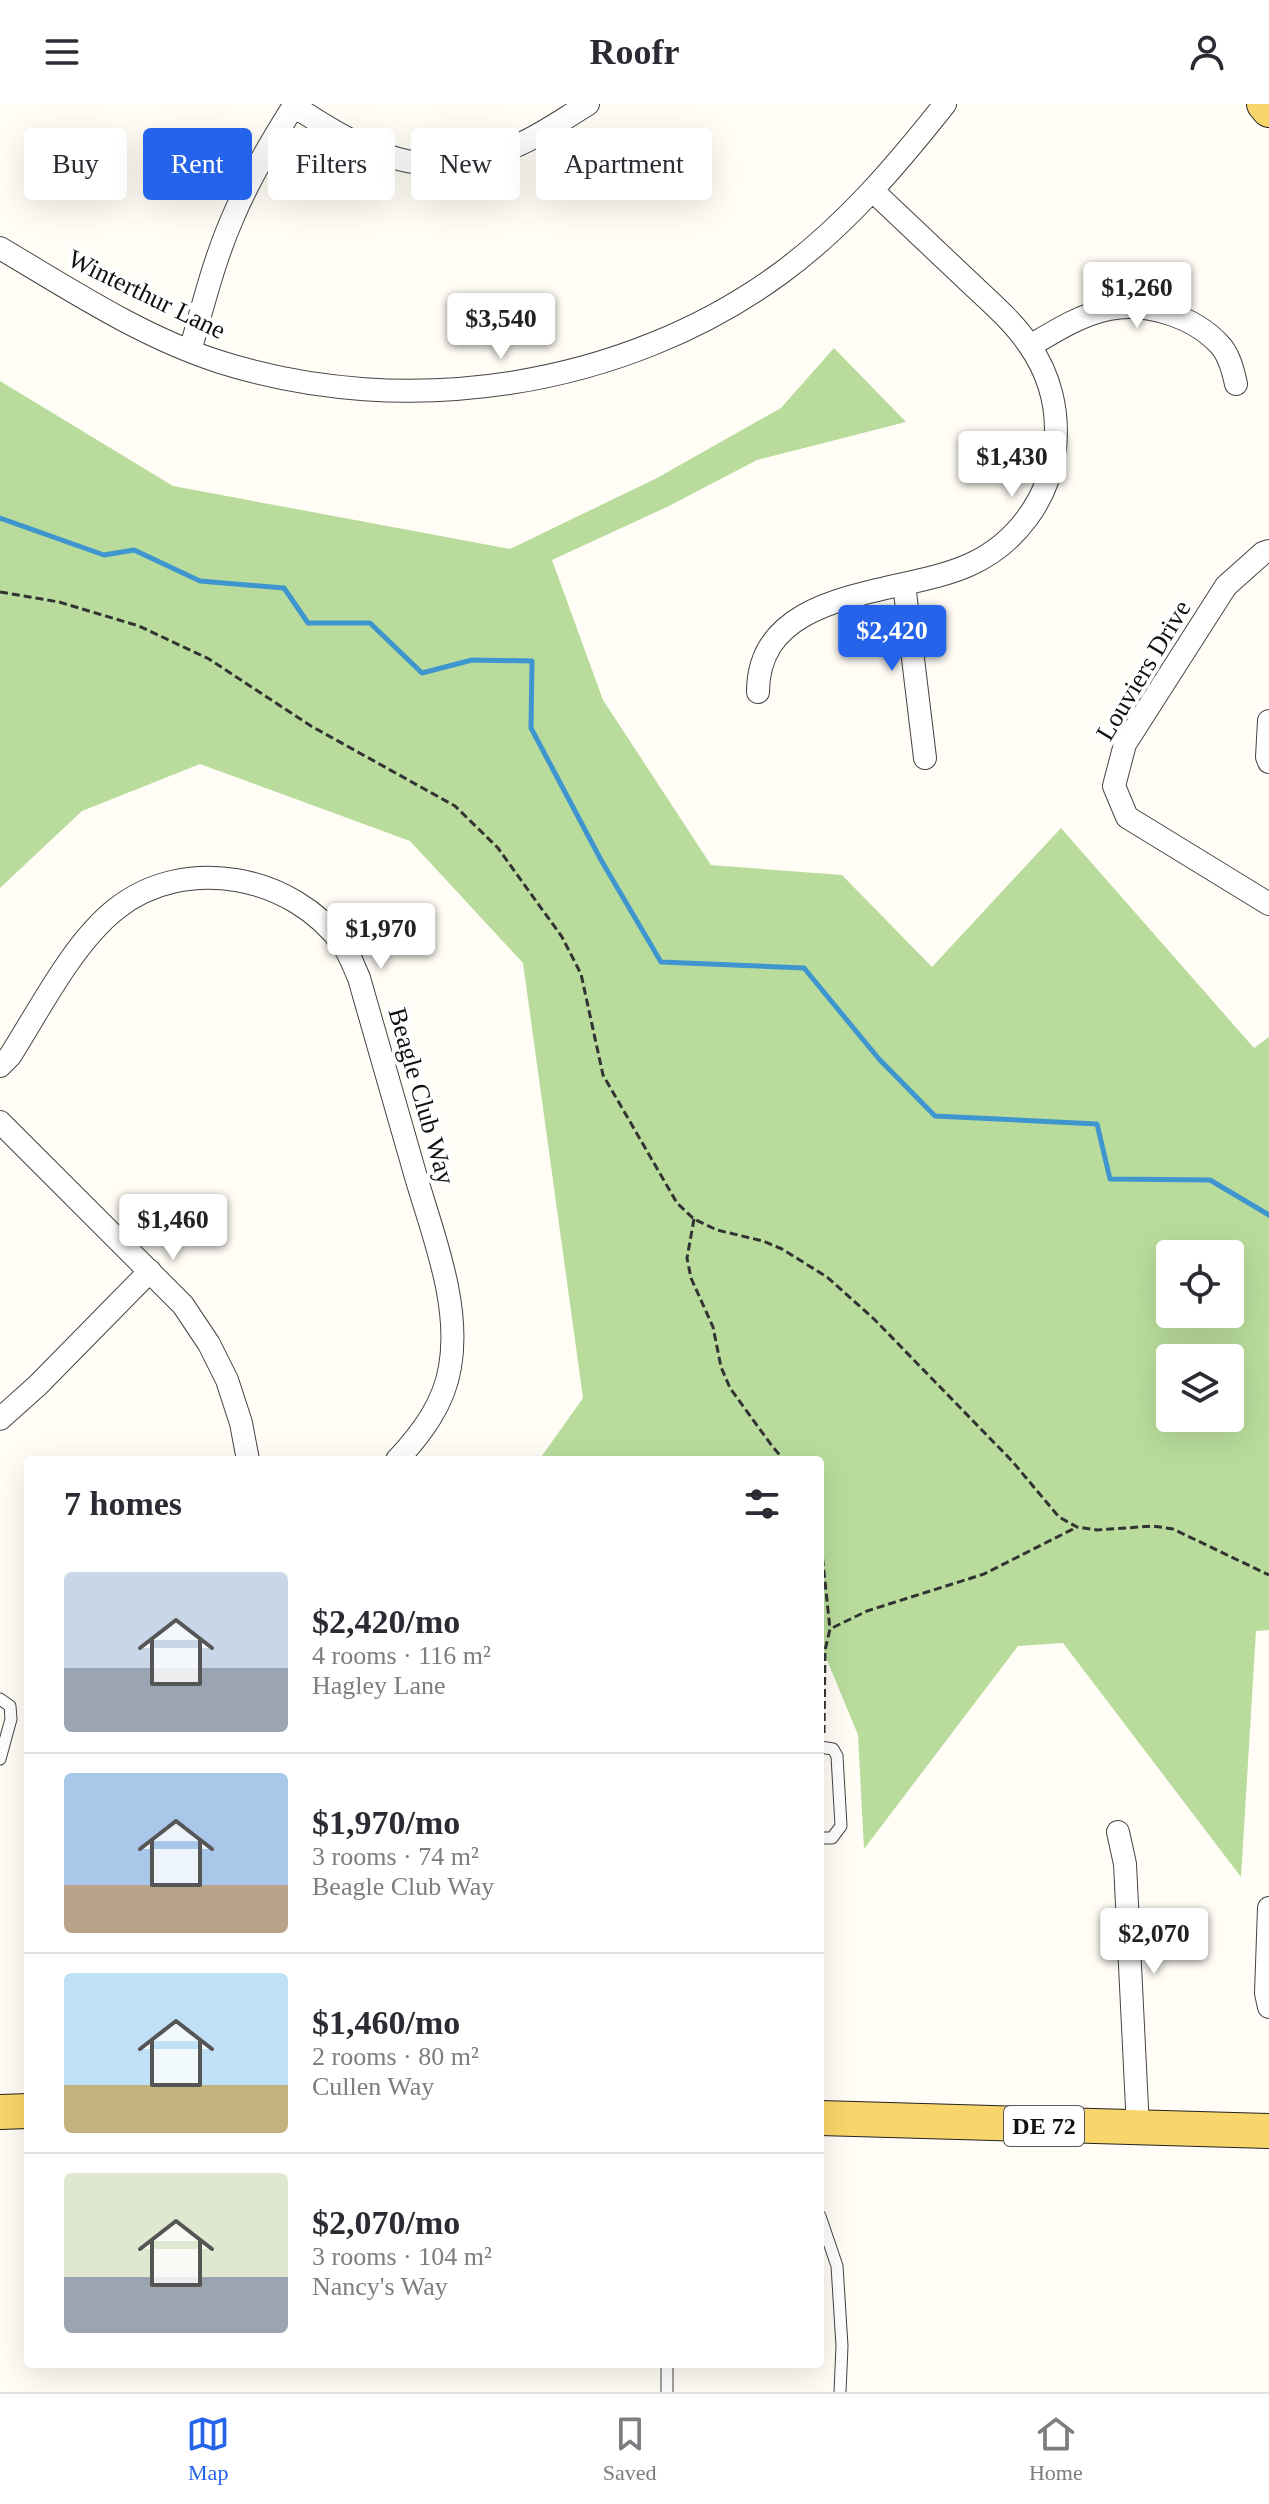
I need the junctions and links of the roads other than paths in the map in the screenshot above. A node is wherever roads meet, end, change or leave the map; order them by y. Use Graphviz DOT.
graph roads {
  1 [pos="588,104"];
  2 [pos="945,104"];
  3 [pos="1264,104"];
  4 [pos="295,105"];
  5 [pos="1269,110"];
  6 [pos="873,191"];
  7 [pos="0,248"];
  8 [pos="1030,346"];
  9 [pos="190,351"];
  10 [pos="1236,384"];
  11 [pos="1269,551"];
  12 [pos="904,584"];
  13 [pos="758,692"];
  14 [pos="1269,721"];
  15 [pos="925,758"];
  16 [pos="1269,762"];
  17 [pos="1269,904"];
  18 [pos="0,1066"];
  19 [pos="0,1122"];
  20 [pos="150,1271"];
  21 [pos="0,1419"];
  22 [pos="247,1456"];
  23 [pos="401,1456"];
  24 [pos="0,1699"];
  25 [pos="824,1747"];
  26 [pos="0,1759"];
  27 [pos="1118,1832"];
  28 [pos="824,1838"];
  29 [pos="1269,1908"];
  30 [pos="1269,2007"];
  31 [pos="24,2111"];
  32 [pos="0,2112"];
  33 [pos="824,2118"];
  34 [pos="1138,2128"];
  35 [pos="1269,2131"];
  36 [pos="824,2228"];
  37 [pos="667,2368"];
  38 [pos="667,2392"];
  39 [pos="840,2392"];
  1 -- 4 [label="street"];
  2 -- 6 [label="street, Winterthur Lane"];
  3 -- 5 [label="main road"];
  4 -- 9 [label="street"];
  6 -- 8 [label="street"];
  6 -- 9 [label="street, Winterthur Lane"];
  7 -- 9 [label="street, Winterthur Lane"];
  8 -- 10 [label="street"];
  8 -- 12 [label="street"];
  11 -- 17 [label="street, Louviers Drive"];
  12 -- 13 [label="street"];
  12 -- 15 [label="street"];
  14 -- 16 [label="street"];
  18 -- 23 [label="street, Beagle Club Way"];
  19 -- 20 [label="street"];
  20 -- 21 [label="street"];
  20 -- 22 [label="street"];
  24 -- 26 [label="lane"];
  25 -- 28 [label="lane"];
  27 -- 34 [label="street"];
  29 -- 30 [label="street"];
  31 -- 32 [label="main road"];
  33 -- 34 [label="main road, DE 72"];
  34 -- 35 [label="main road, DE 72"];
  36 -- 39 [label="lane"];
  37 -- 38 [label="lane"];
}
